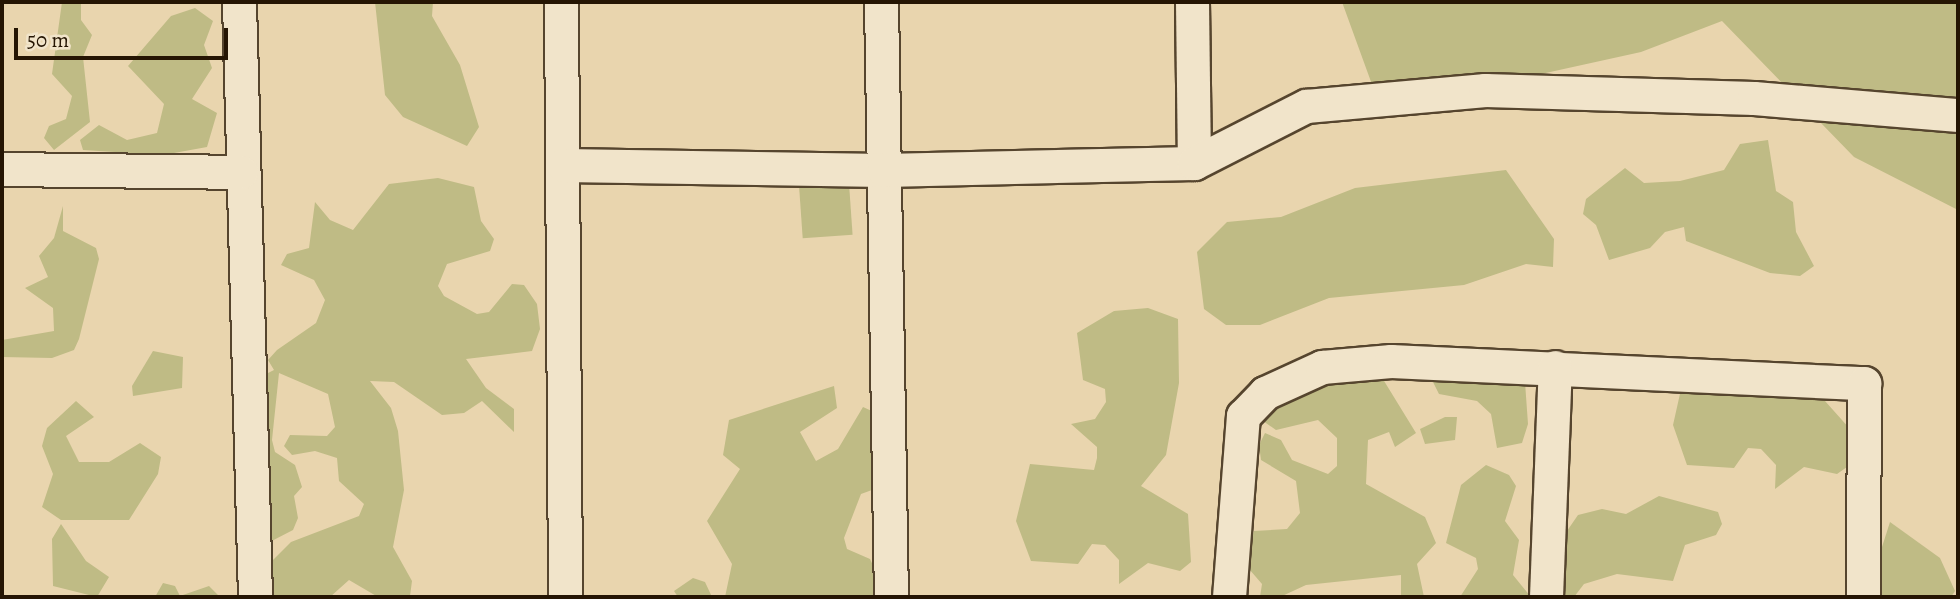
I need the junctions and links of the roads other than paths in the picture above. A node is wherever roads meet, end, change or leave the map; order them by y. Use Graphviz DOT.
graph roads {
  1 [pos="239,2"];
  2 [pos="561,2"];
  3 [pos="881,2"];
  4 [pos="1192,2"];
  5 [pos="1958,115"];
  6 [pos="1194,163"];
  7 [pos="563,165"];
  8 [pos="2,169"];
  9 [pos="884,170"];
  10 [pos="241,172"];
  11 [pos="1555,367"];
  12 [pos="255,597"];
  13 [pos="565,597"];
  14 [pos="891,597"];
  15 [pos="1229,597"];
  16 [pos="1545,597"];
  17 [pos="1863,597"];
  1 -- 10 [label="street"];
  2 -- 7 [label="street"];
  3 -- 9 [label="street"];
  4 -- 6 [label="street"];
  5 -- 6 [label="street"];
  6 -- 9 [label="street"];
  7 -- 9 [label="street"];
  7 -- 13 [label="street"];
  8 -- 10 [label="street"];
  9 -- 14 [label="street"];
  10 -- 12 [label="street"];
  11 -- 15 [label="street"];
  11 -- 16 [label="street"];
  11 -- 17 [label="street"];
}
